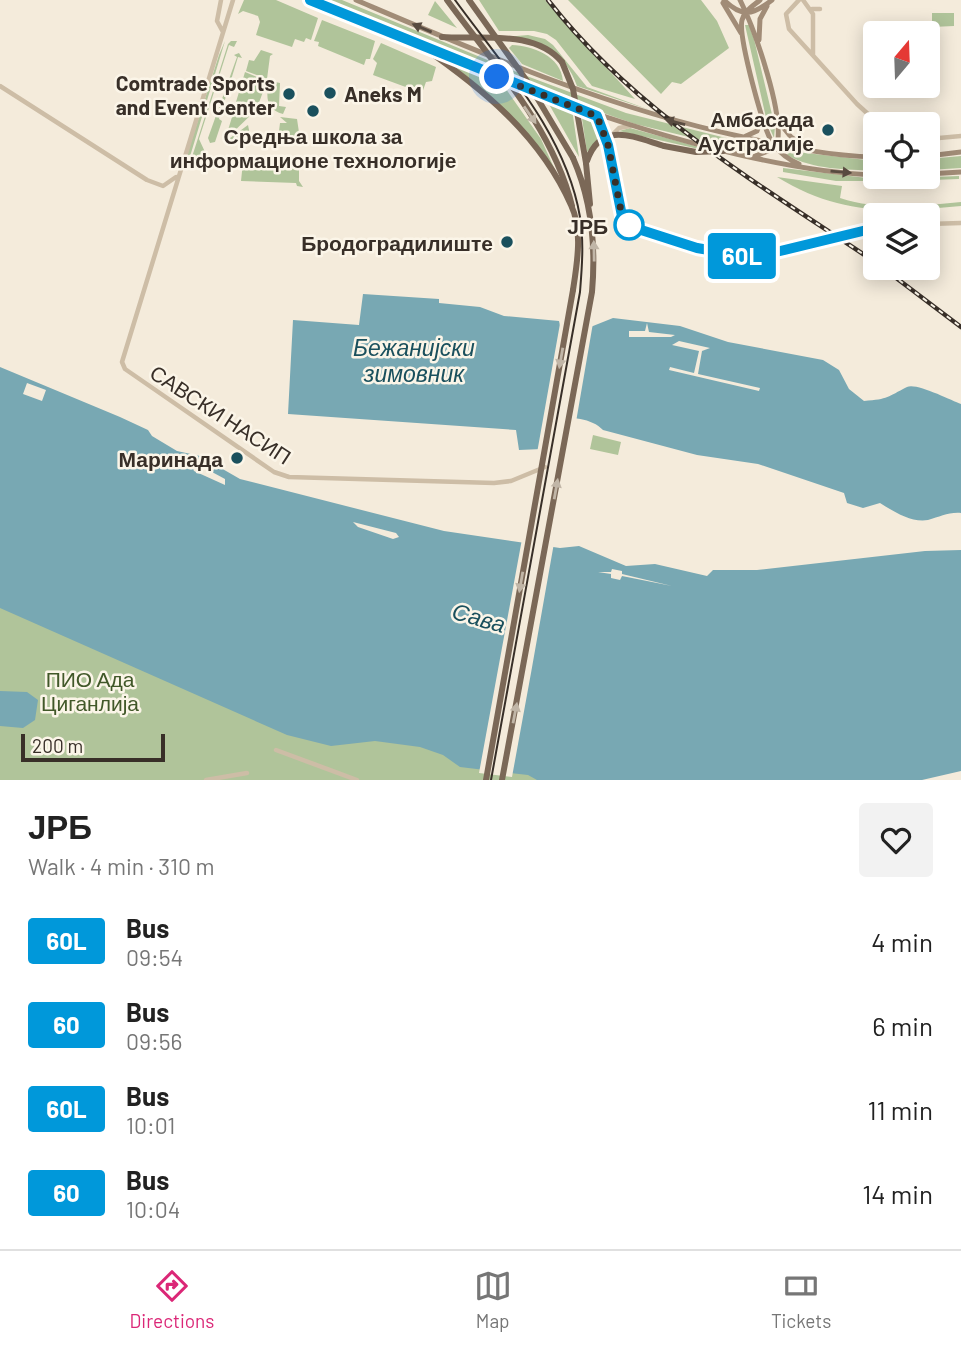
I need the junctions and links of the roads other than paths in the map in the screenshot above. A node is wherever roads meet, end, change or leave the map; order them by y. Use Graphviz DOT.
graph roads {
  1 [pos="221,0"];
  2 [pos="233,0"];
  3 [pos="310,0"];
  4 [pos="356,0"];
  5 [pos="447,0"];
  6 [pos="469,0"];
  7 [pos="722,0"];
  8 [pos="740,0"];
  9 [pos="760,0"];
  10 [pos="801,0"];
  11 [pos="771,1"];
  12 [pos="811,9"];
  13 [pos="820,9"];
  14 [pos="746,13"];
  15 [pos="223,32"];
  16 [pos="743,36"];
  17 [pos="442,37"];
  18 [pos="421,46"];
  19 [pos="760,46"];
  20 [pos="813,56"];
  21 [pos="0,86"];
  22 [pos="865,112"];
  23 [pos="597,116"];
  24 [pos="761,116"];
  25 [pos="777,120"];
  26 [pos="630,126"];
  27 [pos="961,136"];
  28 [pos="741,137"];
  29 [pos="940,138"];
  30 [pos="608,145"];
  31 [pos="775,145"];
  32 [pos="723,151"];
  33 [pos="815,152"];
  34 [pos="961,152"];
  35 [pos="940,155"];
  36 [pos="745,156"];
  37 [pos="863,156"];
  38 [pos="586,163"];
  39 [pos="807,168"];
  40 [pos="961,172"];
  41 [pos="178,173"];
  42 [pos="940,173"];
  43 [pos="863,174"];
  44 [pos="572,205"];
  45 [pos="590,209"];
  46 [pos="961,223"];
  47 [pos="940,224"];
  48 [pos="863,231"];
  49 [pos="545,467"];
  50 [pos="276,750"];
  51 [pos="247,773"];
  52 [pos="206,780"];
  53 [pos="357,780"];
  54 [pos="486,780"];
  55 [pos="502,780"];
  1 -- 15 [label="street, САВСКИ НАСИП"];
  2 -- 15 [label="street, САВСКИ НАСИП"];
  3 -- 18 [label="main road"];
  17 -- 4 [label="main road, one-way"];
  5 -- 44 [label="main road, one-way, bridge"];
  6 -- 45 [label="main road, bridge"];
  7 -- 14 [label="main road"];
  7 -- 16 [label="main road"];
  8 -- 14 [label="main road"];
  9 -- 14 [label="main road"];
  10 -- 12 [label="street"];
  10 -- 20 [label="street"];
  11 -- 14 [label="main road"];
  11 -- 19 [label="main road"];
  12 -- 13 [label="street"];
  12 -- 20 [label="street"];
  14 -- 16 [label="main road"];
  14 -- 19 [label="main road"];
  15 -- 41 [label="street, САВСКИ НАСИП"];
  16 -- 24 [label="main road"];
  28 -- 17 [label="main road, one-way"];
  17 -- 38 [label="main road, bridge"];
  18 -- 23 [label="main road"];
  18 -- 44 [label="main road, bridge"];
  19 -- 25 [label="main road"];
  20 -- 22 [label="street"];
  21 -- 41 [label="street"];
  23 -- 26 [label="main road"];
  23 -- 30 [label="street"];
  24 -- 28 [label="main road"];
  24 -- 31 [label="main road"];
  25 -- 31 [label="main road"];
  25 -- 33 [label="main road"];
  26 -- 30 [label="street"];
  26 -- 32 [label="main road"];
  27 -- 29 [label="street"];
  28 -- 31 [label="main road"];
  30 -- 48 [label="street"];
  31 -- 33 [label="main road"];
  31 -- 36 [label="main road"];
  31 -- 39 [label="main road"];
  32 -- 36 [label="main road"];
  32 -- 38 [label="main road, bridge"];
  33 -- 37 [label="main road"];
  34 -- 35 [label="main road"];
  36 -- 39 [label="main road"];
  38 -- 45 [label="main road"];
  39 -- 43 [label="main road, one-way"];
  40 -- 42 [label="main road"];
  41 -- 49 [label="street, САВСКИ НАСИП"];
  44 -- 54 [label="main road, one-way, bridge"];
  55 -- 45 [label="main road, one-way"];
  46 -- 47 [label="street"];
  50 -- 53 [label="street"];
  51 -- 52 [label="street"];
}
